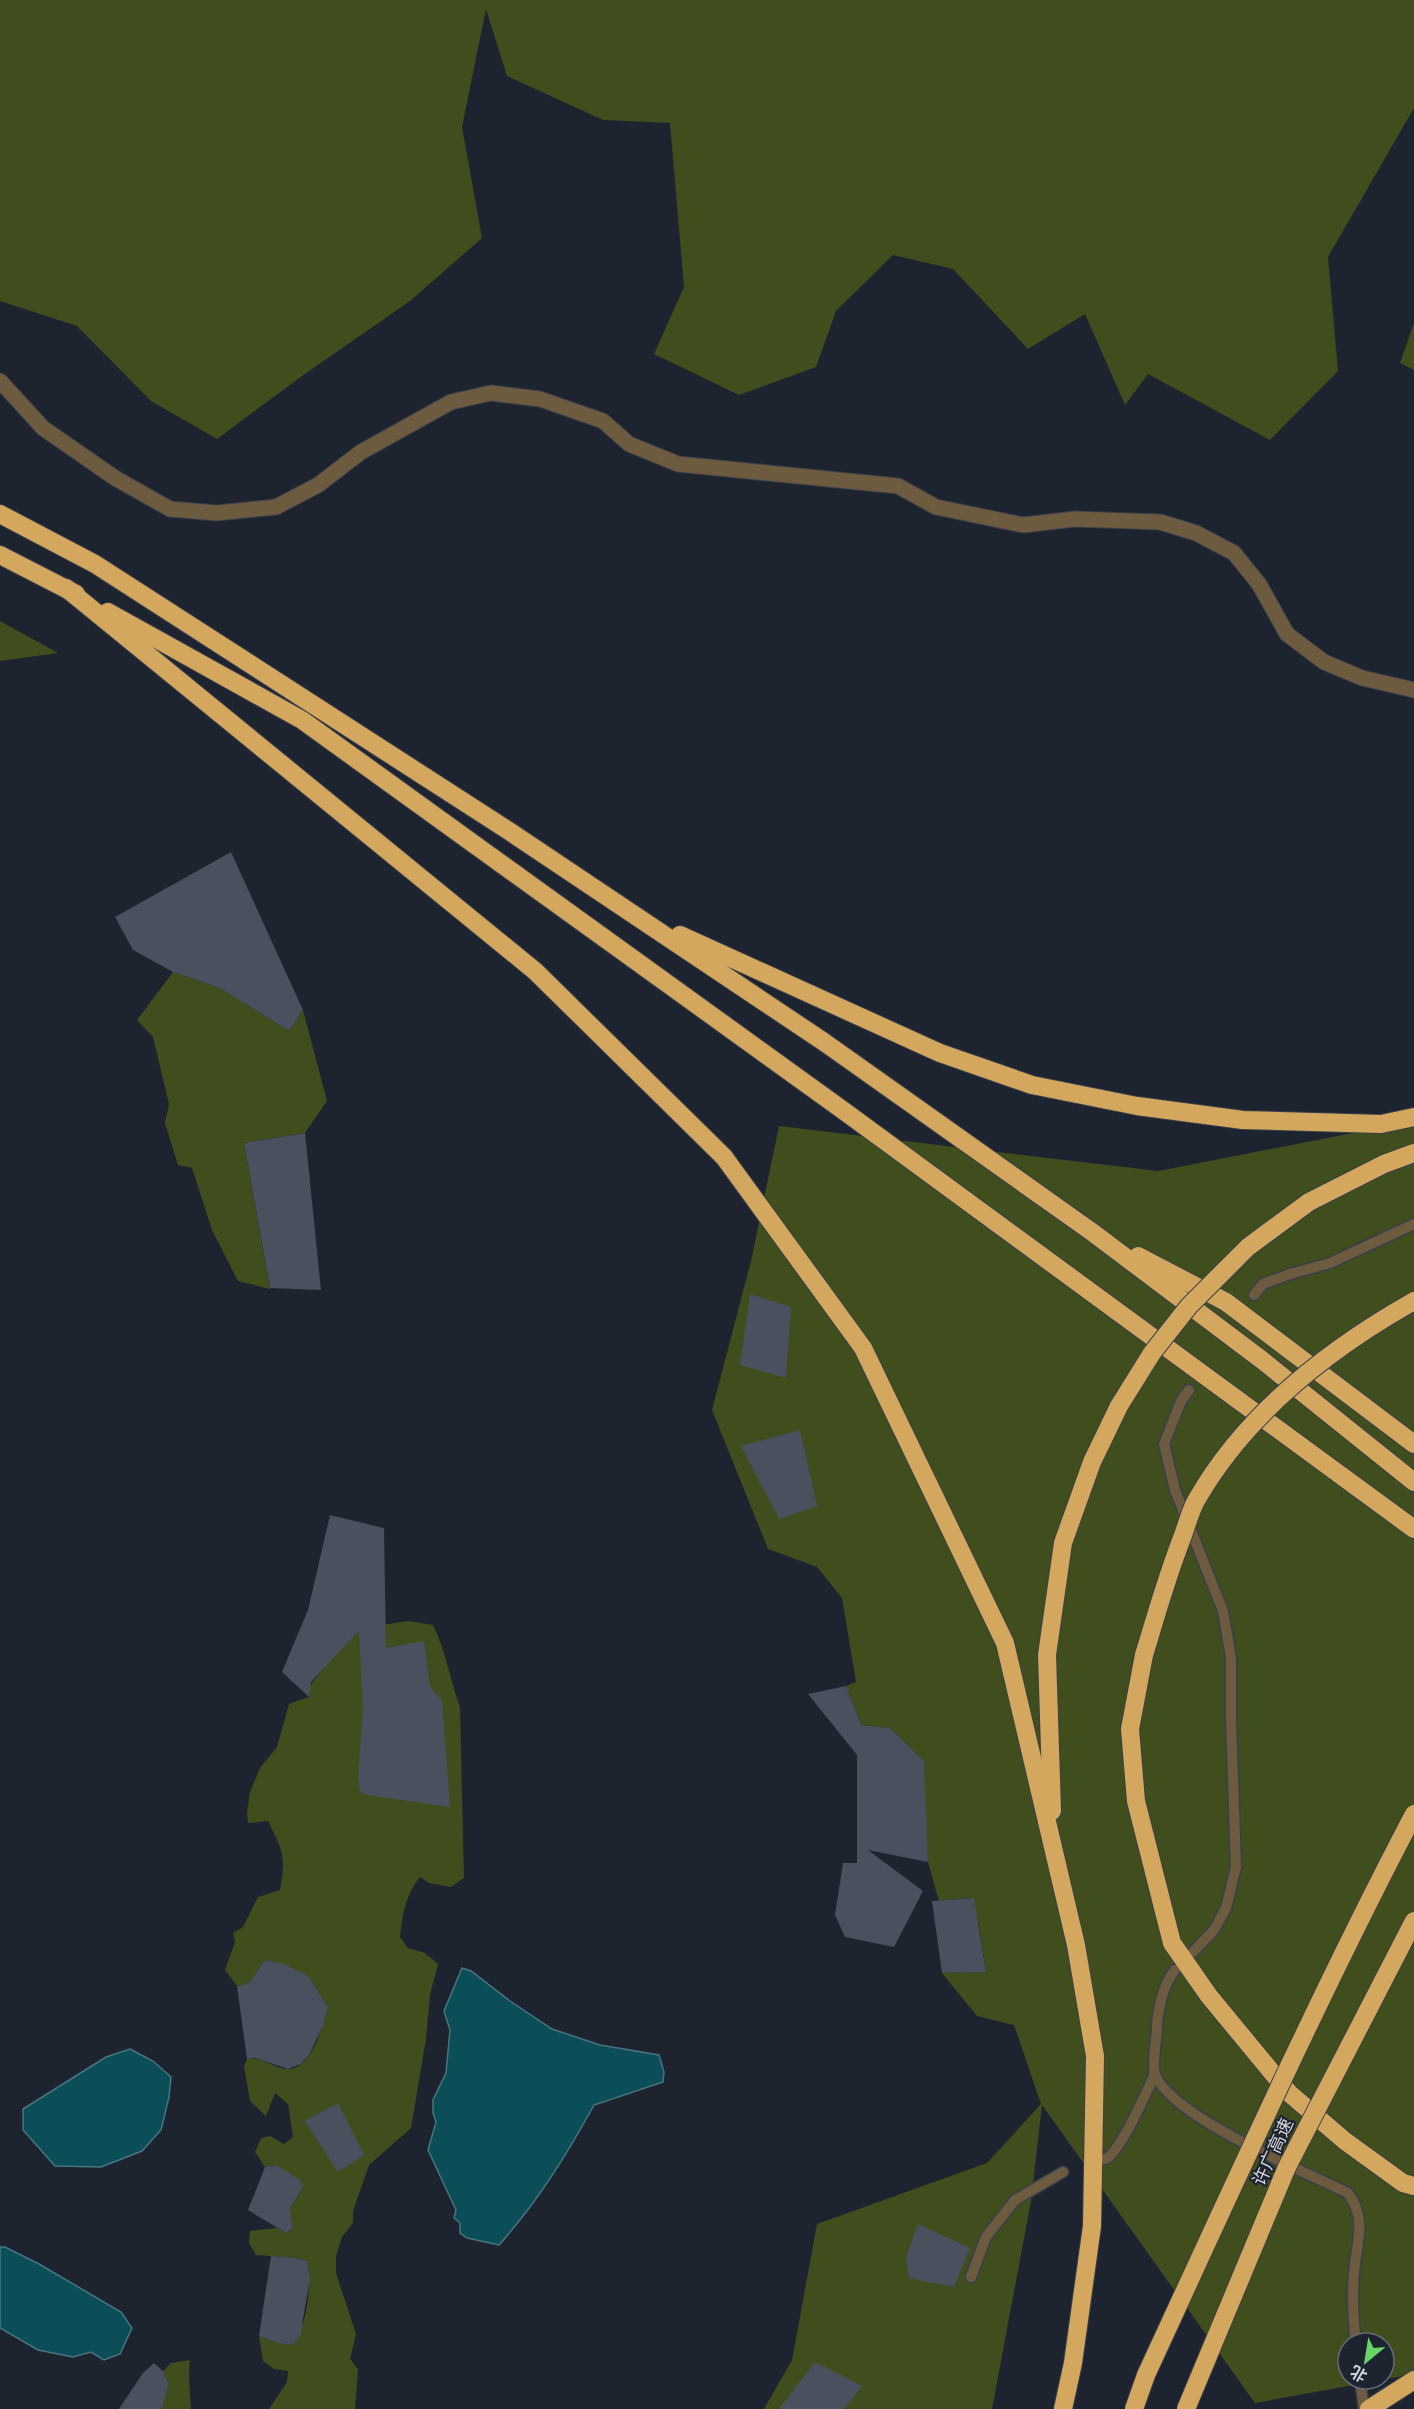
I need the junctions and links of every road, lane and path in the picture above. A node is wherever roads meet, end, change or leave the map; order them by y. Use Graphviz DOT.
graph roads {
  1 [pos="0,381"];
  2 [pos="0,514"];
  3 [pos="0,555"];
  4 [pos="66,588"];
  5 [pos="1414,690"];
  6 [pos="634,915"];
  7 [pos="1414,1118"];
  8 [pos="1414,1153"];
  9 [pos="1414,1224"];
  10 [pos="1092,1232"];
  11 [pos="1254,1295"];
  12 [pos="1414,1301"];
  13 [pos="1189,1390"];
  14 [pos="1414,1444"];
  15 [pos="1414,1482"];
  16 [pos="1410,1527"];
  17 [pos="1414,1814"];
  18 [pos="1053,1851"];
  19 [pos="1414,1921"];
  20 [pos="1193,1952"];
  21 [pos="1175,1970"];
  22 [pos="1155,2074"];
  23 [pos="1106,2159"];
  24 [pos="1063,2172"];
  25 [pos="1414,2186"];
  26 [pos="971,2277"];
  27 [pos="1355,2331"];
  28 [pos="1414,2380"];
  29 [pos="1363,2391"];
  30 [pos="1368,2408"];
  31 [pos="1063,2409"];
  32 [pos="1134,2409"];
  33 [pos="1186,2409"];
  1 -- 5 [label="street"];
  2 -- 6 [label="highway"];
  3 -- 4 [label="highway"];
  4 -- 16 [label="highway"];
  4 -- 18 [label="highway"];
  6 -- 7 [label="highway"];
  6 -- 10 [label="highway"];
  8 -- 18 [label="highway, bridge"];
  9 -- 11 [label="lane"];
  10 -- 14 [label="highway"];
  10 -- 15 [label="highway"];
  12 -- 25 [label="highway, bridge"];
  13 -- 20 [label="lane"];
  17 -- 32 [label="highway, bridge"];
  18 -- 31 [label="highway"];
  19 -- 33 [label="highway, 许广高速, bridge"];
  21 -- 22 [label="lane"];
  22 -- 23 [label="lane"];
  22 -- 27 [label="lane"];
  24 -- 26 [label="lane"];
  28 -- 30 [label="highway"];
  29 -- 30 [label="lane"];
}
